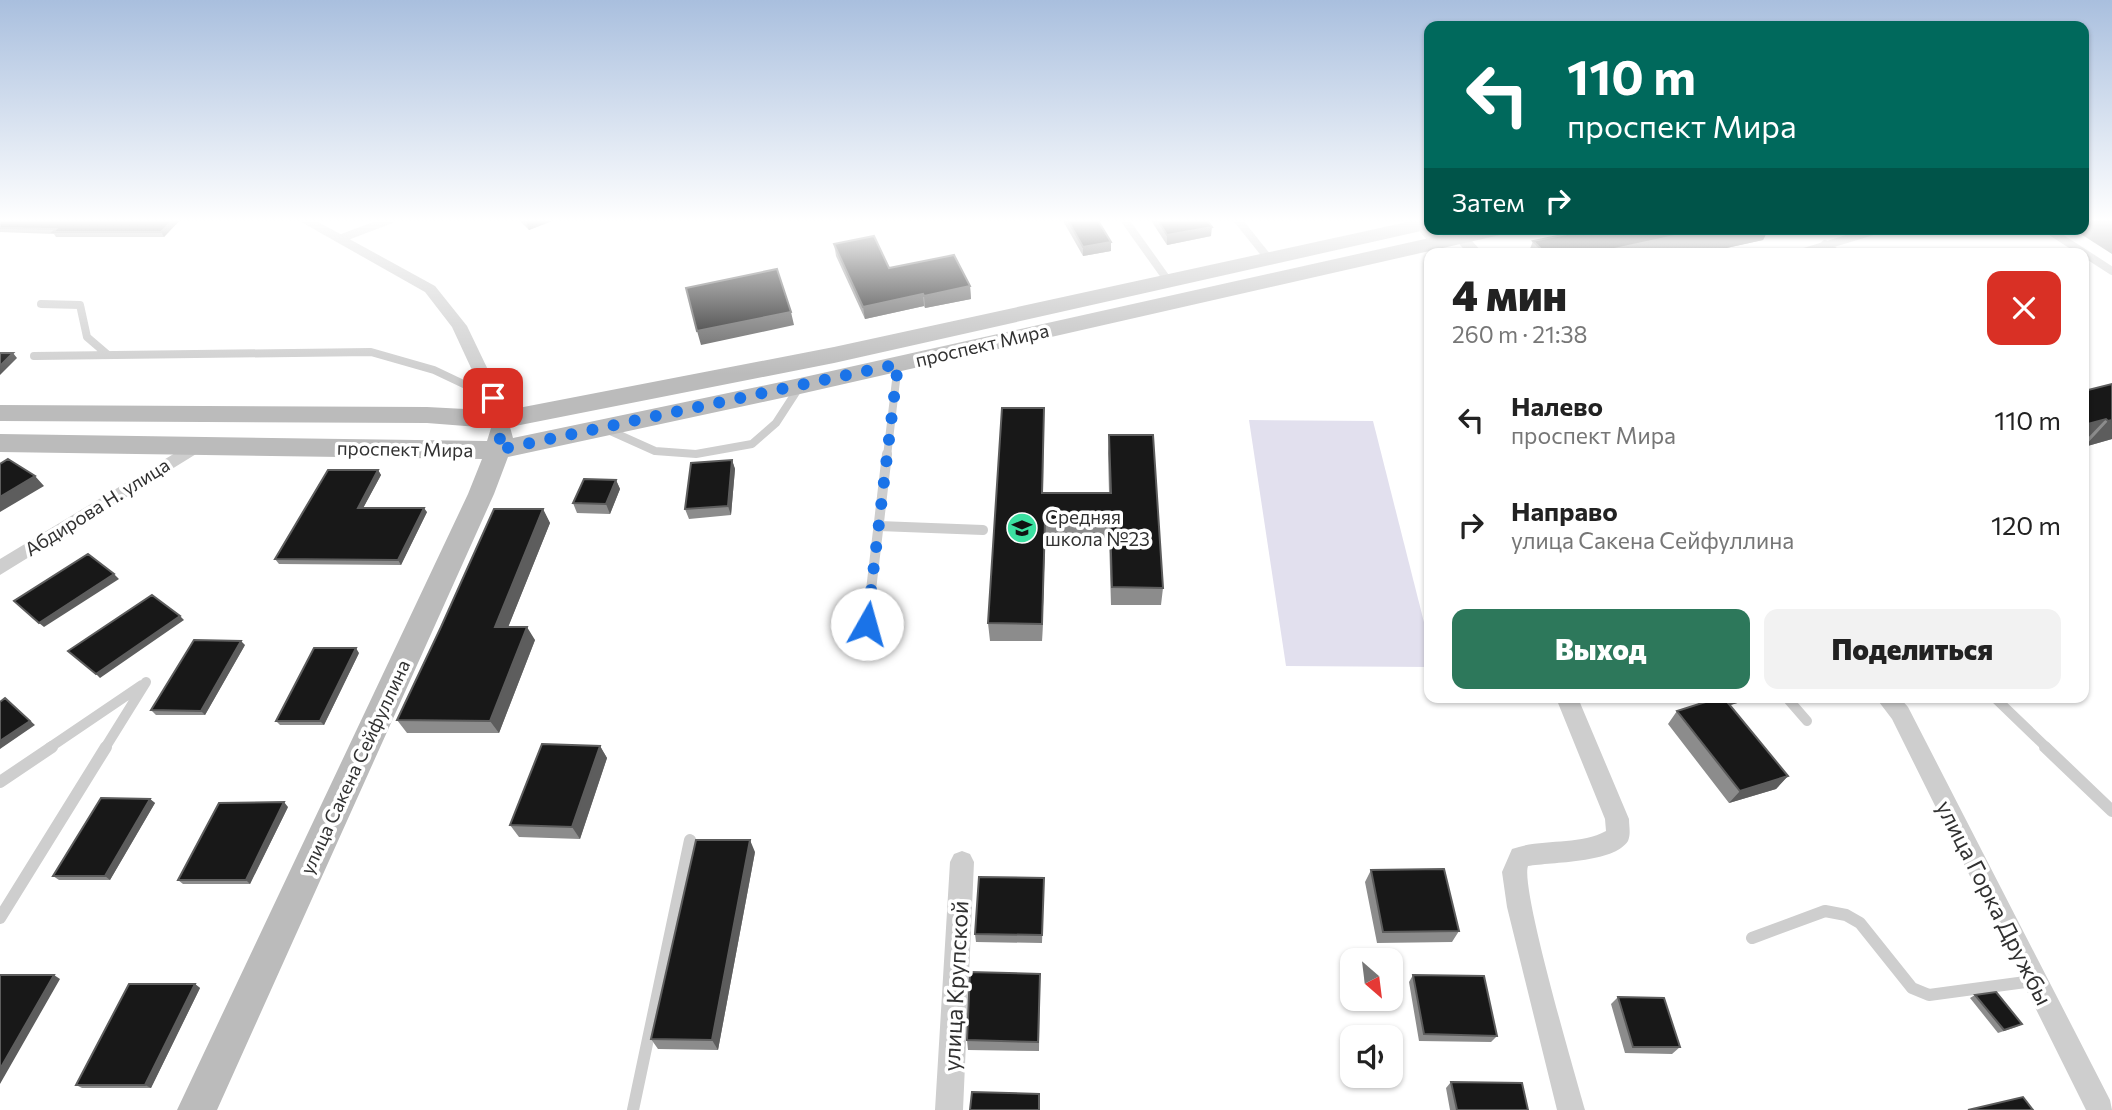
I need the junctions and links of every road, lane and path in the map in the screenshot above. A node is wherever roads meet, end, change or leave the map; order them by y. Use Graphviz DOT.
graph roads {
  1 [pos="399,271"];
  2 [pos="1161,271"];
  3 [pos="1218,271"];
  4 [pos="1286,271"];
  5 [pos="1169,282"];
  6 [pos="41,304"];
  7 [pos="108,355"];
  8 [pos="34,356"];
  9 [pos="898,364"];
  10 [pos="800,386"];
  11 [pos="0,413"];
  12 [pos="498,423"];
  13 [pos="602,427"];
  14 [pos="0,443"];
  15 [pos="195,446"];
  16 [pos="878,526"];
  17 [pos="984,530"];
  18 [pos="0,568"];
  19 [pos="867,624"];
  20 [pos="1569,703"];
  21 [pos="1791,703"];
  22 [pos="1891,703"];
  23 [pos="2000,703"];
  24 [pos="1807,721"];
  25 [pos="0,782"];
  26 [pos="2112,811"];
  27 [pos="690,840"];
  28 [pos="962,862"];
  29 [pos="0,918"];
  30 [pos="1752,938"];
  31 [pos="2033,981"];
  32 [pos="197,1110"];
  33 [pos="633,1110"];
  34 [pos="949,1110"];
  35 [pos="1571,1110"];
  36 [pos="2100,1110"];
  1 -- 12 [label="street"];
  2 -- 5 [label="lane"];
  3 -- 5 [label="main road, проспект Мира"];
  4 -- 9 [label="main road, проспект Мира"];
  5 -- 12 [label="main road, проспект Мира"];
  6 -- 7 [label="lane"];
  7 -- 8 [label="lane"];
  7 -- 12 [label="lane"];
  9 -- 10 [label="main road, проспект Мира"];
  9 -- 16 [label="lane"];
  10 -- 13 [label="main road, проспект Мира"];
  10 -- 13 [label="lane"];
  11 -- 12 [label="main road, проспект Мира"];
  12 -- 13 [label="main road, проспект Мира"];
  12 -- 15 [label="main road, проспект Мира"];
  12 -- 32 [label="main road, улица Сакена Сейфуллина"];
  14 -- 15 [label="main road, проспект Мира"];
  15 -- 18 [label="street, Абдирова Н. улица"];
  16 -- 17 [label="lane"];
  16 -- 19 [label="lane"];
  20 -- 35 [label="street"];
  21 -- 24 [label="lane"];
  22 -- 31 [label="street, улица Горка Дружбы"];
  23 -- 26 [label="lane"];
  25 -- 29 [label="lane"];
  27 -- 33 [label="lane"];
  28 -- 34 [label="street, улица Крупской"];
  30 -- 31 [label="lane"];
  31 -- 36 [label="street, улица Горка Дружбы"];
}
